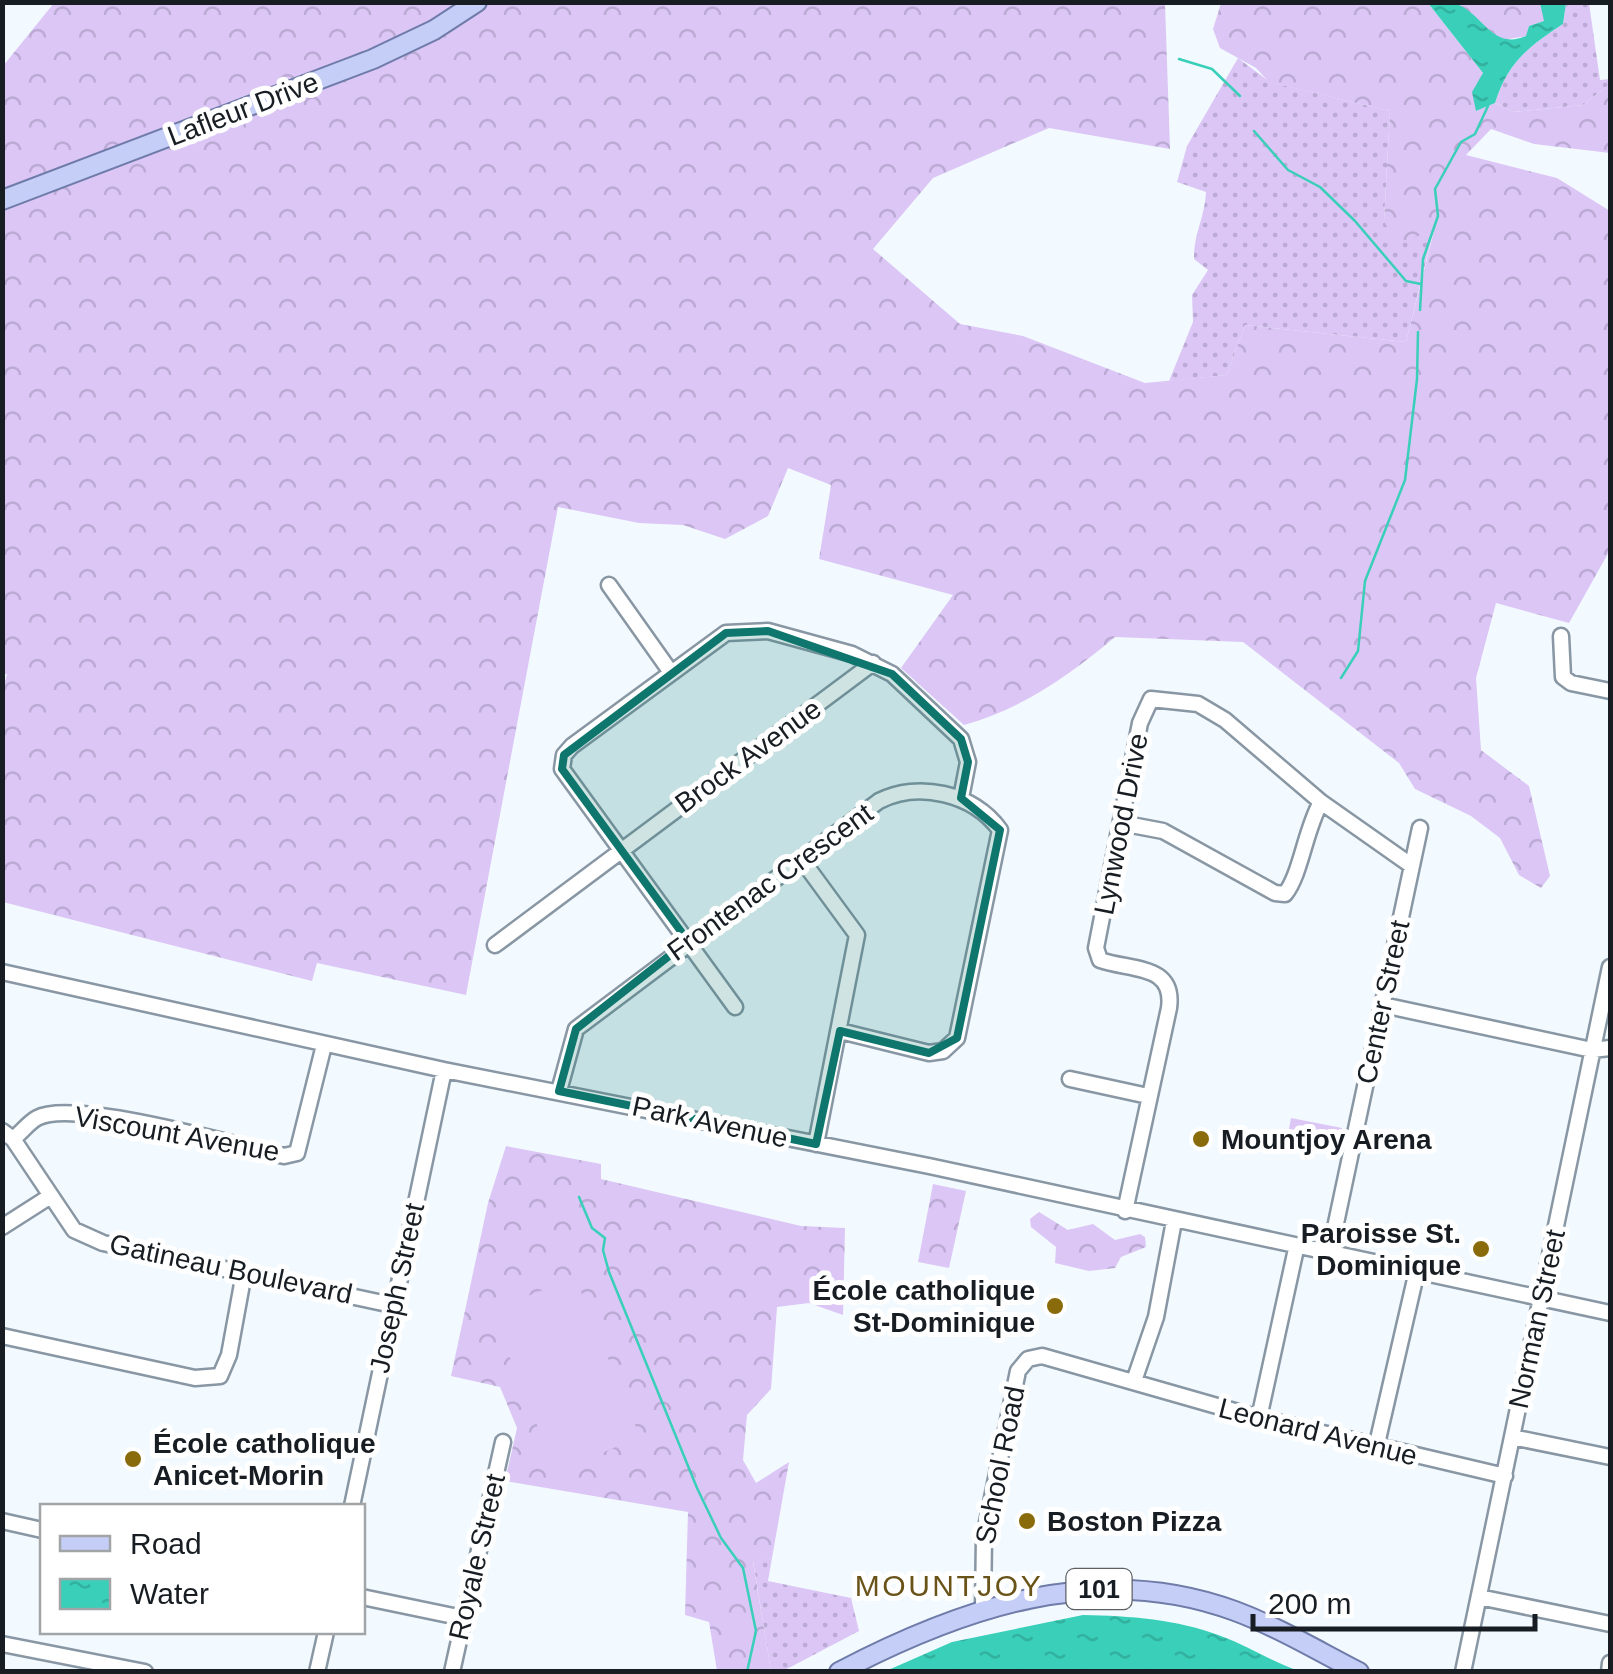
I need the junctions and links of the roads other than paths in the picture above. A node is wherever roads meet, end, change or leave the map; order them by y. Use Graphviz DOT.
graph roads {
  1 [pos="477,2"];
  2 [pos="2,200"];
  3 [pos="608,585"];
  4 [pos="1561,636"];
  5 [pos="874,663"];
  6 [pos="670,671"];
  7 [pos="1610,691"];
  8 [pos="961,798"];
  9 [pos="1321,802"];
  10 [pos="1121,823"];
  11 [pos="1420,828"];
  12 [pos="622,849"];
  13 [pos="802,860"];
  14 [pos="1412,866"];
  15 [pos="688,942"];
  16 [pos="495,945"];
  17 [pos="1610,967"];
  18 [pos="2,972"];
  19 [pos="1383,1005"];
  20 [pos="735,1007"];
  21 [pos="840,1032"];
  22 [pos="324,1044"];
  23 [pos="1610,1048"];
  24 [pos="1592,1050"];
  25 [pos="444,1070"];
  26 [pos="1070,1079"];
  27 [pos="559,1091"];
  28 [pos="1148,1096"];
  29 [pos="8,1135"];
  30 [pos="816,1144"];
  31 [pos="49,1197"];
  32 [pos="1125,1211"];
  33 [pos="1174,1221"];
  34 [pos="2,1227"];
  35 [pos="1296,1249"];
  36 [pos="1329,1256"];
  37 [pos="244,1273"];
  38 [pos="1416,1274"];
  39 [pos="1542,1299"];
  40 [pos="392,1305"];
  41 [pos="1610,1314"];
  42 [pos="2,1336"];
  43 [pos="1134,1381"];
  44 [pos="1259,1418"];
  45 [pos="1512,1437"];
  46 [pos="503,1442"];
  47 [pos="1376,1448"];
  48 [pos="1610,1457"];
  49 [pos="1504,1476"];
  50 [pos="352,1504"];
  51 [pos="2,1521"];
  52 [pos="40,1530"];
  53 [pos="1479,1597"];
  54 [pos="365,1598"];
  55 [pos="983,1608"];
  56 [pos="463,1618"];
  57 [pos="1610,1624"];
  58 [pos="326,1634"];
  59 [pos="2,1644"];
  60 [pos="1610,1663"];
  61 [pos="144,1672"];
  62 [pos="318,1672"];
  63 [pos="452,1672"];
  64 [pos="839,1672"];
  65 [pos="1359,1672"];
  66 [pos="1462,1672"];
  67 [pos="1608,1672"];
  1 -- 2 [label="main road, Lafleur Drive"];
  3 -- 6 [label="street"];
  4 -- 7 [label="street"];
  5 -- 6 [label="street"];
  5 -- 8 [label="street"];
  5 -- 12 [label="street, Brock Avenue"];
  6 -- 12 [label="street"];
  8 -- 13 [label="street, Frontenac Crescent"];
  8 -- 21 [label="street"];
  9 -- 10 [label="street"];
  9 -- 10 [label="street, Lynwood Drive"];
  9 -- 14 [label="street, Lynwood Drive"];
  10 -- 28 [label="street, Lynwood Drive"];
  11 -- 14 [label="street, Center Street"];
  12 -- 15 [label="street"];
  12 -- 16 [label="street, Brock Avenue"];
  13 -- 15 [label="street, Frontenac Crescent"];
  13 -- 21 [label="street"];
  14 -- 19 [label="street, Center Street"];
  15 -- 20 [label="street"];
  15 -- 27 [label="street, Frontenac Crescent"];
  17 -- 24 [label="street, Norman Street"];
  18 -- 22 [label="street, Park Avenue"];
  19 -- 24 [label="street"];
  19 -- 36 [label="street, Center Street"];
  21 -- 30 [label="street"];
  22 -- 25 [label="street, Park Avenue"];
  22 -- 29 [label="street, Viscount Avenue"];
  23 -- 24 [label="street"];
  24 -- 39 [label="street, Norman Street"];
  25 -- 27 [label="street, Park Avenue"];
  25 -- 40 [label="street, Joseph Street"];
  26 -- 28 [label="street"];
  27 -- 30 [label="street, Park Avenue"];
  28 -- 32 [label="street, Lynwood Drive"];
  29 -- 31 [label="street, Gatineau Boulevard"];
  30 -- 32 [label="street, Park Avenue"];
  31 -- 34 [label="street"];
  31 -- 37 [label="street, Gatineau Boulevard"];
  32 -- 33 [label="street, Park Avenue"];
  33 -- 35 [label="street, Park Avenue"];
  33 -- 43 [label="street"];
  35 -- 36 [label="street, Park Avenue"];
  35 -- 44 [label="street"];
  36 -- 38 [label="street, Park Avenue"];
  37 -- 40 [label="street, Gatineau Boulevard"];
  37 -- 42 [label="street"];
  38 -- 39 [label="street, Park Avenue"];
  38 -- 47 [label="street"];
  39 -- 41 [label="street, Park Avenue"];
  39 -- 45 [label="street, Norman Street"];
  40 -- 50 [label="street, Joseph Street"];
  43 -- 44 [label="street, Leonard Avenue"];
  43 -- 55 [label="street, School Road"];
  44 -- 47 [label="street, Leonard Avenue"];
  45 -- 48 [label="street"];
  45 -- 49 [label="street, Norman Street"];
  46 -- 56 [label="street, Royale Street"];
  47 -- 49 [label="street, Leonard Avenue"];
  49 -- 53 [label="street, Norman Street"];
  51 -- 52 [label="street"];
  53 -- 57 [label="street"];
  53 -- 66 [label="street, Norman Street"];
  54 -- 56 [label="street"];
  55 -- 64 [label="main road, 101"];
  55 -- 65 [label="main road, 101"];
  56 -- 63 [label="street, Royale Street"];
  58 -- 62 [label="street"];
  59 -- 61 [label="street"];
  60 -- 67 [label="street"];
}
